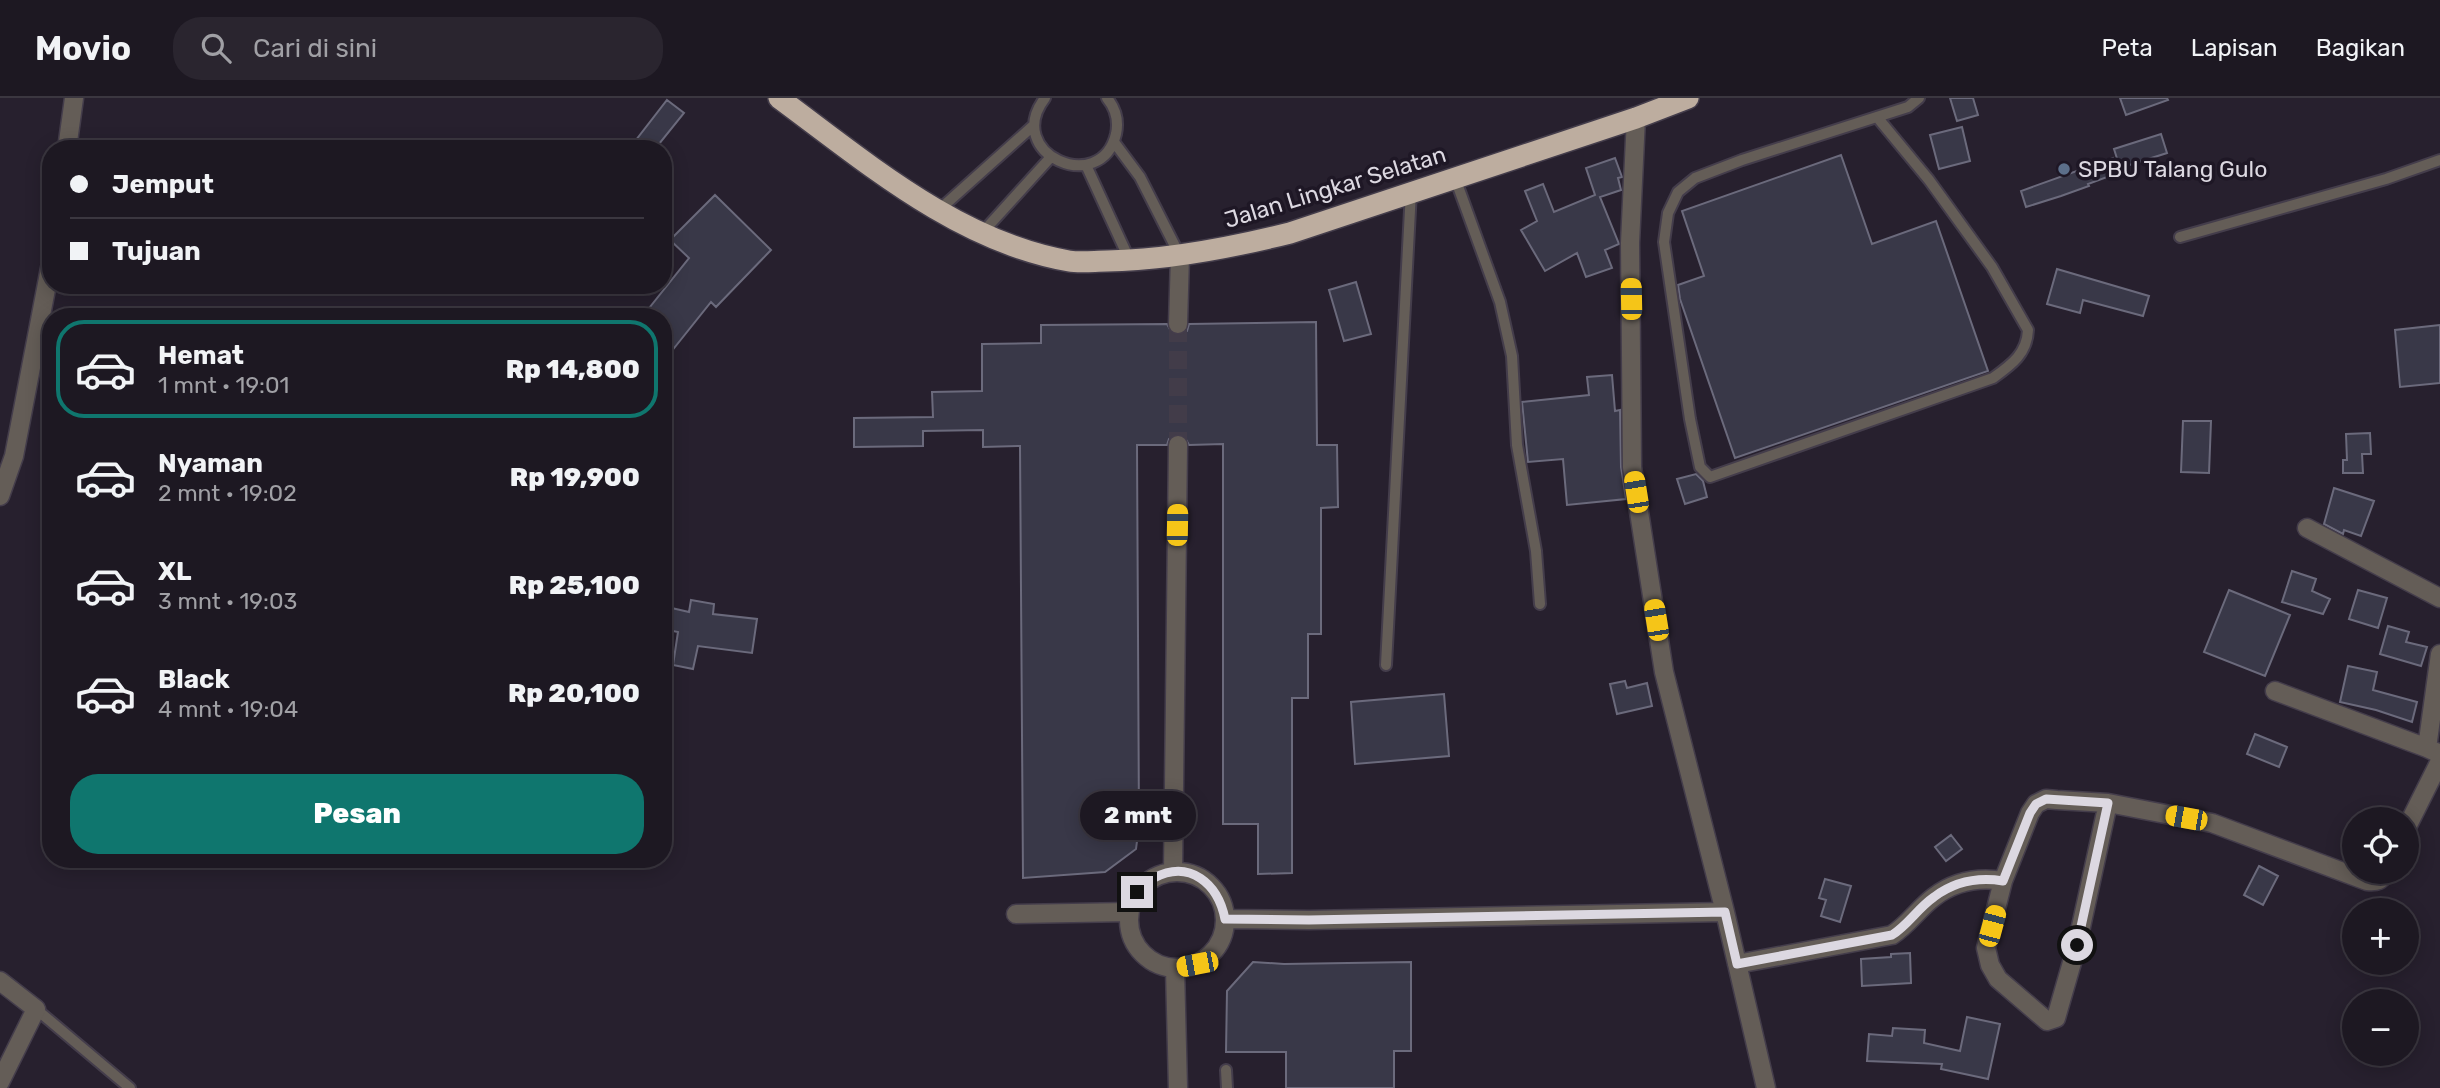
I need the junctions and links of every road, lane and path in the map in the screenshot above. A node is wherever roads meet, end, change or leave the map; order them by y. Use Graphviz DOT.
graph roads {
  1 [pos="74,98"];
  2 [pos="779,98"];
  3 [pos="1045,98"];
  4 [pos="1107,98"];
  5 [pos="1688,98"];
  6 [pos="1919,98"];
  7 [pos="1877,117"];
  8 [pos="1636,118"];
  9 [pos="1034,125"];
  10 [pos="68,140"];
  11 [pos="1114,142"];
  12 [pos="1050,158"];
  13 [pos="2440,160"];
  14 [pos="1086,165"];
  15 [pos="1455,178"];
  16 [pos="1411,191"];
  17 [pos="939,210"];
  18 [pos="982,233"];
  19 [pos="2180,237"];
  20 [pos="1180,257"];
  21 [pos="1130,261"];
  22 [pos="42,311"];
  23 [pos="1178,324"];
  24 [pos="1178,445"];
  25 [pos="0,496"];
  26 [pos="2307,528"];
  27 [pos="2440,598"];
  28 [pos="1540,604"];
  29 [pos="2440,654"];
  30 [pos="1386,665"];
  31 [pos="2275,691"];
  32 [pos="2434,751"];
  33 [pos="2440,761"];
  34 [pos="2108,803"];
  35 [pos="2417,807"];
  36 [pos="2342,871"];
  37 [pos="1173,872"];
  38 [pos="2003,881"];
  39 [pos="1129,912"];
  40 [pos="1725,912"];
  41 [pos="1016,914"];
  42 [pos="1225,919"];
  43 [pos="1737,964"];
  44 [pos="1175,969"];
  45 [pos="0,982"];
  46 [pos="36,1009"];
  47 [pos="1226,1070"];
  48 [pos="0,1082"];
  49 [pos="130,1088"];
  50 [pos="1178,1088"];
  51 [pos="1227,1088"];
  52 [pos="1766,1088"];
  1 -- 10 [label="street"];
  2 -- 17 [label="highway, Jalan Lingkar Selatan"];
  3 -- 9 [label="lane"];
  4 -- 11 [label="lane"];
  5 -- 8 [label="highway, Jalan Lingkar Selatan"];
  6 -- 7 [label="lane"];
  7 -- 7 [label="lane"];
  8 -- 15 [label="highway, Jalan Lingkar Selatan"];
  8 -- 40 [label="street"];
  9 -- 12 [label="lane"];
  9 -- 17 [label="lane"];
  11 -- 14 [label="lane"];
  11 -- 20 [label="lane"];
  12 -- 14 [label="lane"];
  12 -- 18 [label="lane"];
  13 -- 19 [label="lane"];
  14 -- 21 [label="lane"];
  15 -- 16 [label="highway, Jalan Lingkar Selatan"];
  15 -- 28 [label="lane"];
  16 -- 20 [label="highway, Jalan Lingkar Selatan"];
  16 -- 30 [label="lane"];
  17 -- 18 [label="highway, Jalan Lingkar Selatan"];
  18 -- 21 [label="highway, Jalan Lingkar Selatan"];
  20 -- 21 [label="highway, Jalan Lingkar Selatan"];
  20 -- 23 [label="street"];
  22 -- 25 [label="street"];
  24 -- 37 [label="street"];
  26 -- 27 [label="street"];
  29 -- 32 [label="street"];
  31 -- 32 [label="street"];
  33 -- 35 [label="street"];
  34 -- 36 [label="street"];
  34 -- 38 [label="street"];
  34 -- 38 [label="street"];
  37 -- 39 [label="street"];
  37 -- 42 [label="street"];
  38 -- 43 [label="street"];
  39 -- 41 [label="street"];
  39 -- 44 [label="street"];
  40 -- 42 [label="street"];
  40 -- 43 [label="street"];
  42 -- 44 [label="street"];
  43 -- 52 [label="street"];
  44 -- 50 [label="street"];
  45 -- 46 [label="street"];
  46 -- 48 [label="street"];
  46 -- 49 [label="lane"];
  47 -- 51 [label="lane"];
}
